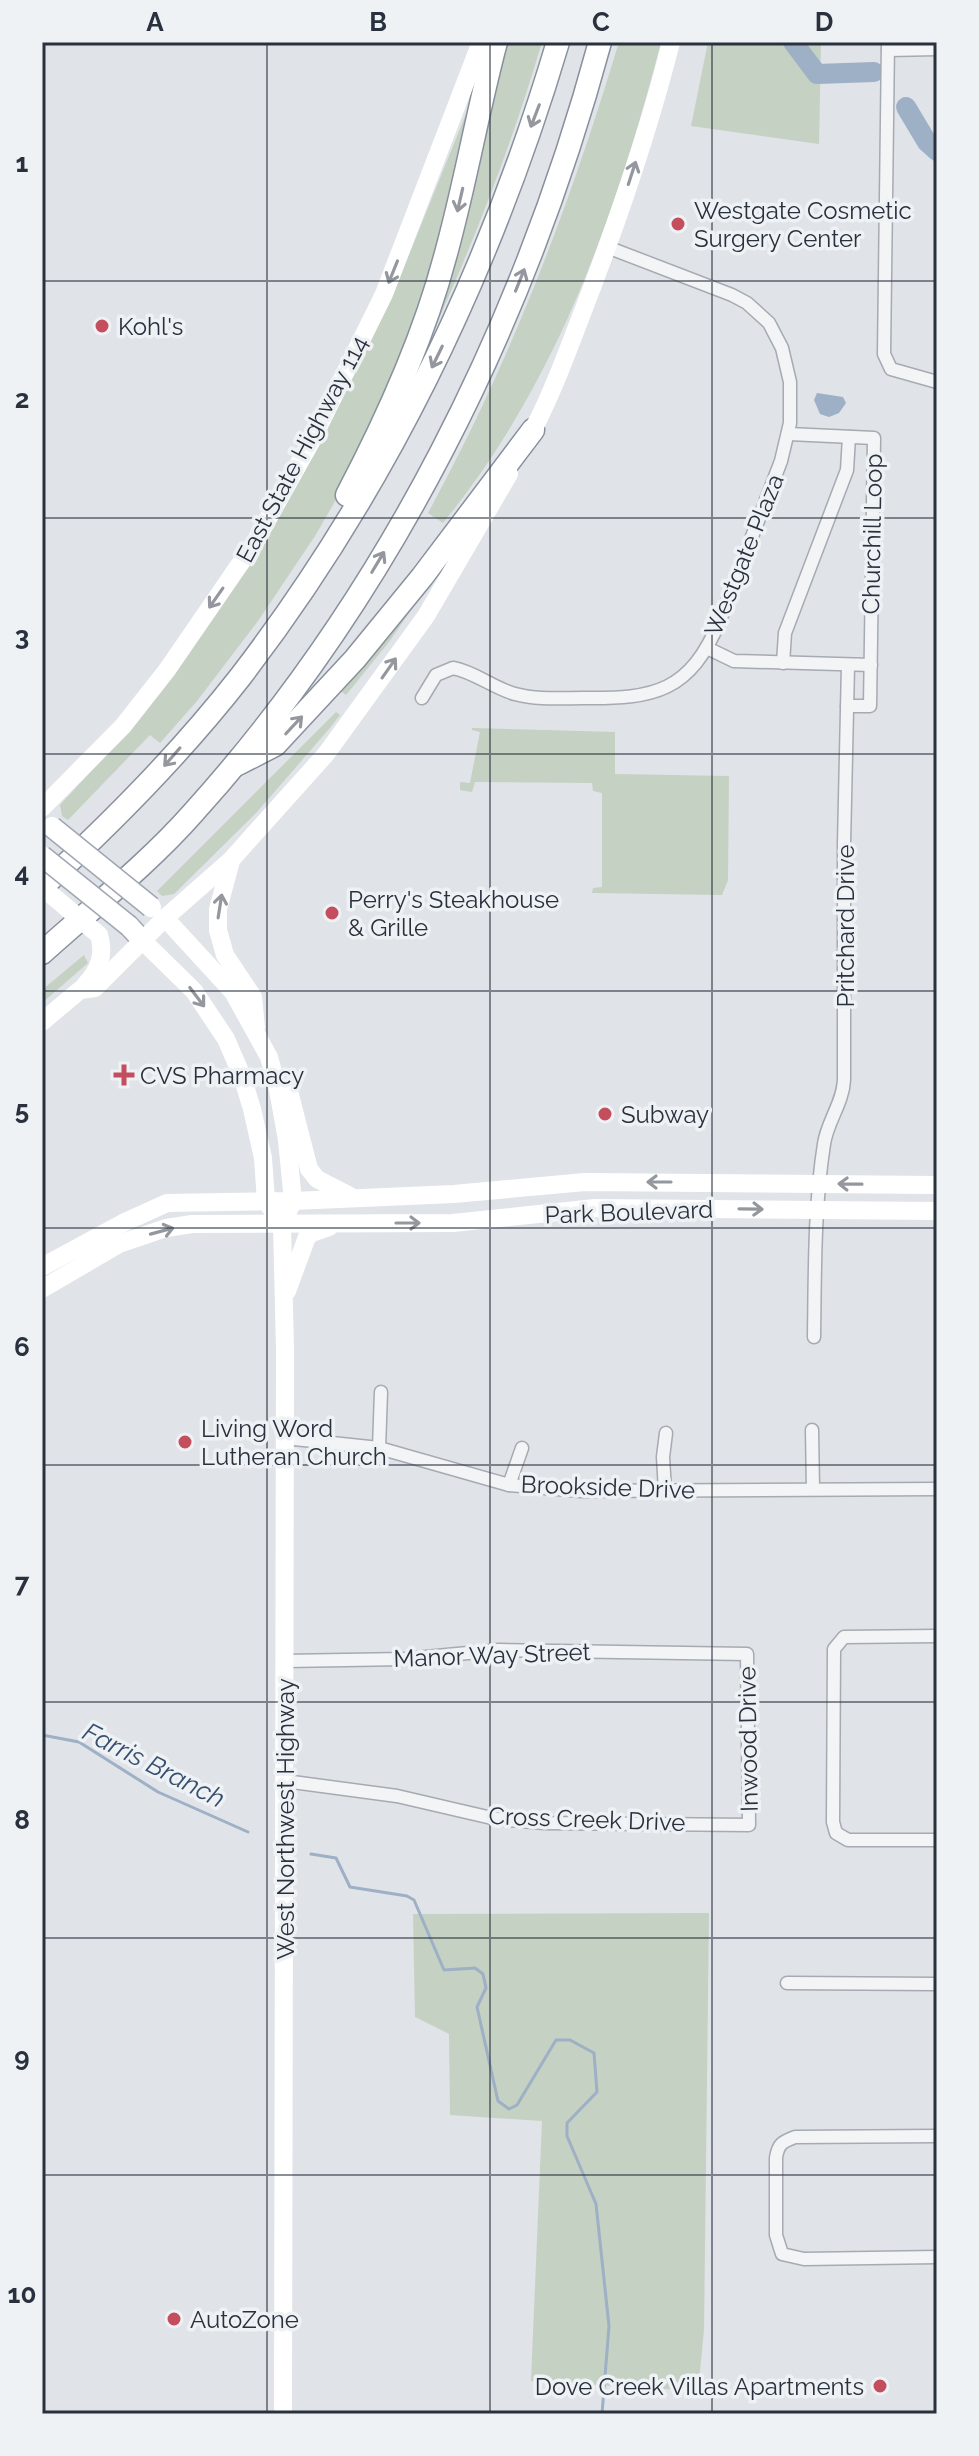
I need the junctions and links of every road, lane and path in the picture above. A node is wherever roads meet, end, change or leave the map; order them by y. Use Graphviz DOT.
graph roads {
  1 [pos="481,42"];
  2 [pos="496,42"];
  3 [pos="558,42"];
  4 [pos="600,42"];
  5 [pos="671,42"];
  6 [pos="888,46"];
  7 [pos="937,49"];
  8 [pos="607,247"];
  9 [pos="937,382"];
  10 [pos="533,430"];
  11 [pos="789,434"];
  12 [pos="849,437"];
  13 [pos="707,648"];
  14 [pos="783,663"];
  15 [pos="848,665"];
  16 [pos="871,665"];
  17 [pos="241,676"];
  18 [pos="422,698"];
  19 [pos="847,706"];
  20 [pos="230,768"];
  21 [pos="42,808"];
  22 [pos="47,822"];
  23 [pos="42,856"];
  24 [pos="231,860"];
  25 [pos="42,887"];
  26 [pos="158,912"];
  27 [pos="136,933"];
  28 [pos="42,953"];
  29 [pos="80,990"];
  30 [pos="42,1022"];
  31 [pos="256,1030"];
  32 [pos="269,1057"];
  33 [pos="585,1182"];
  34 [pos="821,1184"];
  35 [pos="937,1185"];
  36 [pos="361,1198"];
  37 [pos="280,1201"];
  38 [pos="589,1208"];
  39 [pos="816,1210"];
  40 [pos="937,1211"];
  41 [pos="362,1223"];
  42 [pos="278,1224"];
  43 [pos="113,1238"];
  44 [pos="42,1267"];
  45 [pos="42,1289"];
  46 [pos="284,1297"];
  47 [pos="814,1337"];
  48 [pos="381,1392"];
  49 [pos="812,1430"];
  50 [pos="666,1433"];
  51 [pos="285,1438"];
  52 [pos="379,1448"];
  53 [pos="522,1448"];
  54 [pos="509,1485"];
  55 [pos="813,1489"];
  56 [pos="937,1489"];
  57 [pos="665,1491"];
  58 [pos="937,1636"];
  59 [pos="747,1654"];
  60 [pos="285,1661"];
  61 [pos="285,1781"];
  62 [pos="749,1825"];
  63 [pos="937,1840"];
  64 [pos="787,1983"];
  65 [pos="937,1984"];
  66 [pos="937,2136"];
  67 [pos="937,2257"];
  68 [pos="283,2414"];
  1 -- 21 [label="main road, East State Highway 114, one-way"];
  2 -- 17 [label="highway, one-way"];
  3 -- 17 [label="highway, one-way"];
  20 -- 4 [label="highway, one-way"];
  8 -- 5 [label="main road, one-way"];
  6 -- 7 [label="street"];
  6 -- 9 [label="street"];
  8 -- 10 [label="main road"];
  8 -- 11 [label="street, Westgate Plaza"];
  20 -- 10 [label="highway, one-way"];
  24 -- 10 [label="main road, one-way"];
  11 -- 12 [label="street, Churchill Loop"];
  11 -- 13 [label="street, Westgate Plaza"];
  12 -- 14 [label="street"];
  12 -- 16 [label="street, Churchill Loop"];
  13 -- 14 [label="street"];
  13 -- 18 [label="street, Westgate Plaza"];
  14 -- 15 [label="street"];
  15 -- 16 [label="street"];
  15 -- 19 [label="street, Pritchard Drive"];
  16 -- 19 [label="street, Churchill Loop"];
  17 -- 25 [label="highway, one-way"];
  19 -- 34 [label="street, Pritchard Drive"];
  20 -- 28 [label="highway"];
  22 -- 26 [label="main road, bridge"];
  23 -- 27 [label="main road, West Northwest Highway, bridge"];
  24 -- 26 [label="main road"];
  31 -- 24 [label="main road, one-way"];
  25 -- 29 [label="main road, bridge"];
  26 -- 27 [label="main road"];
  26 -- 31 [label="main road"];
  27 -- 29 [label="main road"];
  27 -- 37 [label="main road, West Northwest Highway, one-way"];
  29 -- 30 [label="main road"];
  31 -- 32 [label="main road"];
  32 -- 36 [label="main road"];
  32 -- 37 [label="main road"];
  34 -- 33 [label="main road, Park Boulevard, one-way"];
  33 -- 36 [label="main road, Park Boulevard"];
  33 -- 38 [label="main road"];
  35 -- 34 [label="main road, Park Boulevard, one-way"];
  34 -- 39 [label="street, Pritchard Drive"];
  36 -- 37 [label="main road, Park Boulevard"];
  37 -- 42 [label="main road, West Northwest Highway"];
  37 -- 43 [label="main road, Park Boulevard"];
  38 -- 39 [label="main road, Park Boulevard, one-way"];
  41 -- 38 [label="main road, Park Boulevard, one-way"];
  39 -- 40 [label="main road, Park Boulevard"];
  39 -- 47 [label="street, Pritchard Drive"];
  41 -- 42 [label="main road, Park Boulevard"];
  41 -- 46 [label="main road"];
  43 -- 42 [label="main road, Park Boulevard, one-way"];
  42 -- 46 [label="main road, West Northwest Highway"];
  43 -- 44 [label="main road"];
  43 -- 45 [label="main road"];
  46 -- 51 [label="main road, West Northwest Highway"];
  48 -- 52 [label="street"];
  49 -- 55 [label="street"];
  50 -- 57 [label="street"];
  51 -- 52 [label="street, Brookside Drive"];
  51 -- 60 [label="main road, West Northwest Highway"];
  52 -- 54 [label="street, Brookside Drive"];
  53 -- 54 [label="street"];
  54 -- 57 [label="street, Brookside Drive"];
  55 -- 56 [label="street, Brookside Drive"];
  55 -- 57 [label="street, Brookside Drive"];
  58 -- 63 [label="street"];
  59 -- 60 [label="street, Manor Way Street"];
  59 -- 62 [label="street, Inwood Drive"];
  60 -- 61 [label="main road, West Northwest Highway"];
  61 -- 62 [label="street, Cross Creek Drive"];
  61 -- 68 [label="main road, West Northwest Highway"];
  64 -- 65 [label="street"];
  66 -- 67 [label="street"];
}
